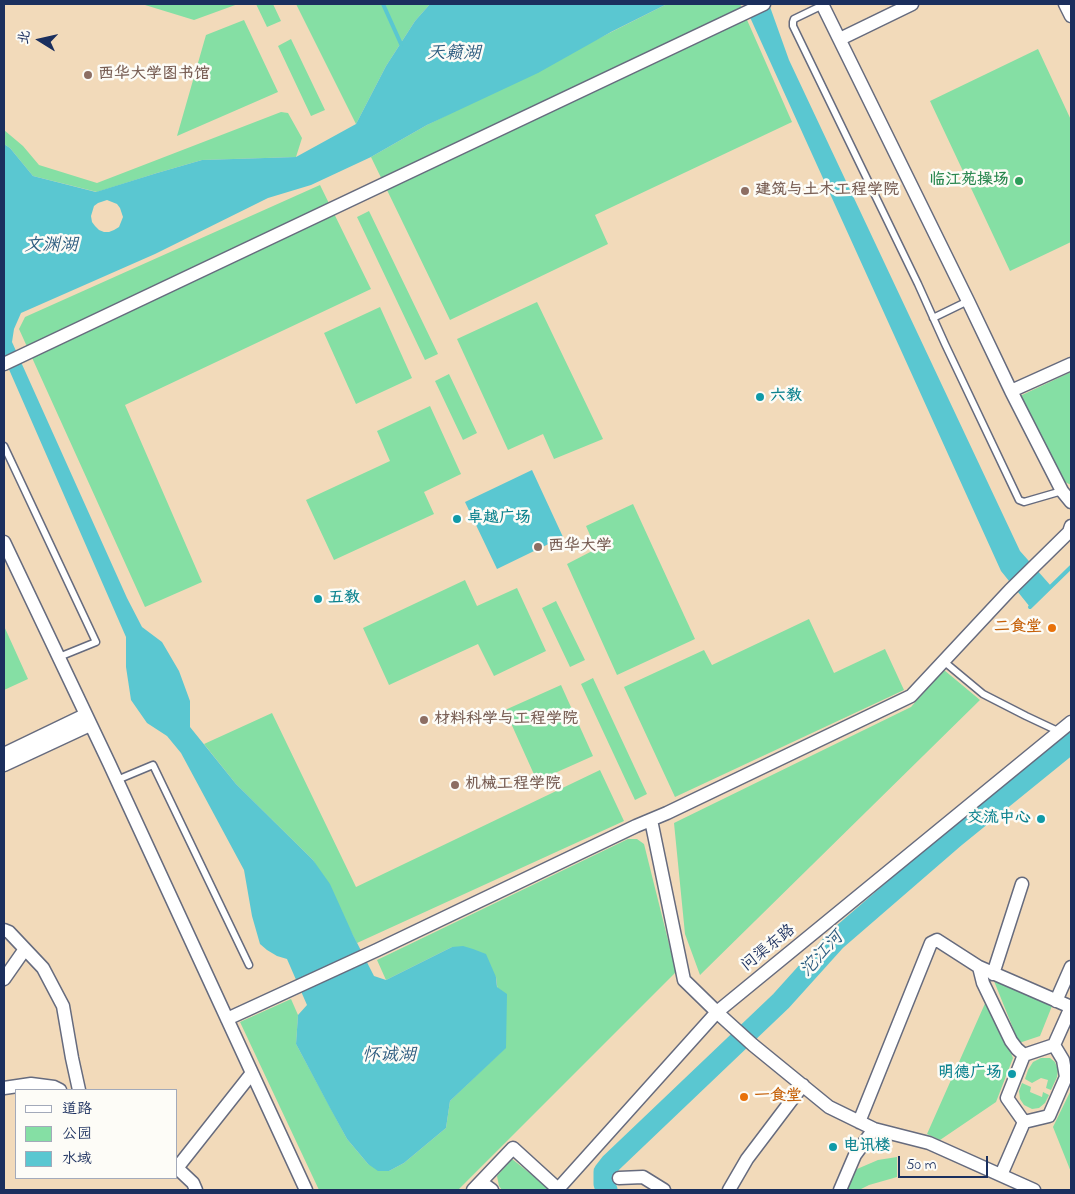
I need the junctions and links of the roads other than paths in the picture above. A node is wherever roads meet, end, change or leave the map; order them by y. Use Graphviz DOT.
graph roads {
  1 [pos="764,4"];
  2 [pos="823,4"];
  3 [pos="912,4"];
  4 [pos="1065,4"];
  5 [pos="1071,16"];
  6 [pos="840,39"];
  7 [pos="968,301"];
  8 [pos="933,318"];
  9 [pos="4,364"];
  10 [pos="1071,364"];
  11 [pos="1011,392"];
  12 [pos="4,446"];
  13 [pos="1062,491"];
  14 [pos="1071,502"];
  15 [pos="1071,526"];
  16 [pos="4,542"];
  17 [pos="59,657"];
  18 [pos="947,664"];
  19 [pos="88,720"];
  20 [pos="1071,722"];
  21 [pos="1060,732"];
  22 [pos="4,754"];
  23 [pos="4,765"];
  24 [pos="117,780"];
  25 [pos="651,820"];
  26 [pos="1022,884"];
  27 [pos="4,930"];
  28 [pos="25,949"];
  29 [pos="249,965"];
  30 [pos="979,967"];
  31 [pos="1071,967"];
  32 [pos="993,974"];
  33 [pos="4,979"];
  34 [pos="1056,1001"];
  35 [pos="1070,1005"];
  36 [pos="719,1014"];
  37 [pos="227,1020"];
  38 [pos="1054,1045"];
  39 [pos="1024,1055"];
  40 [pos="252,1073"];
  41 [pos="1068,1077"];
  42 [pos="803,1085"];
  43 [pos="4,1088"];
  44 [pos="58,1089"];
  45 [pos="79,1089"];
  46 [pos="859,1122"];
  47 [pos="1024,1122"];
  48 [pos="874,1129"];
  49 [pos="178,1166"];
  50 [pos="178,1170"];
  51 [pos="1000,1175"];
  52 [pos="618,1178"];
  53 [pos="477,1186"];
  54 [pos="196,1190"];
  55 [pos="306,1190"];
  56 [pos="492,1190"];
  57 [pos="559,1190"];
  58 [pos="664,1190"];
  59 [pos="729,1190"];
  60 [pos="840,1190"];
  61 [pos="1034,1190"];
  1 -- 9 [label="street"];
  2 -- 6 [label="street"];
  2 -- 8 [label="lane"];
  3 -- 6 [label="street"];
  4 -- 5 [label="street"];
  6 -- 7 [label="street"];
  7 -- 8 [label="lane"];
  7 -- 11 [label="street"];
  8 -- 13 [label="lane"];
  10 -- 11 [label="street"];
  11 -- 13 [label="street"];
  12 -- 17 [label="lane"];
  13 -- 14 [label="street"];
  15 -- 25 [label="street"];
  16 -- 17 [label="street"];
  17 -- 19 [label="street"];
  18 -- 21 [label="lane"];
  19 -- 22 [label="street"];
  19 -- 23 [label="street"];
  19 -- 24 [label="street"];
  20 -- 21 [label="street, 问渠东路"];
  21 -- 36 [label="street, 问渠东路"];
  24 -- 29 [label="lane"];
  24 -- 37 [label="street"];
  25 -- 36 [label="street"];
  25 -- 37 [label="street"];
  26 -- 32 [label="street"];
  27 -- 28 [label="street"];
  28 -- 33 [label="street"];
  28 -- 45 [label="street"];
  30 -- 32 [label="street"];
  30 -- 39 [label="street"];
  30 -- 46 [label="street"];
  31 -- 34 [label="street"];
  32 -- 34 [label="street"];
  34 -- 35 [label="street"];
  35 -- 38 [label="street"];
  36 -- 42 [label="street"];
  36 -- 57 [label="street, 问渠东路"];
  37 -- 40 [label="street"];
  38 -- 39 [label="street"];
  38 -- 41 [label="street"];
  39 -- 47 [label="street"];
  40 -- 49 [label="street"];
  40 -- 55 [label="street"];
  41 -- 47 [label="street"];
  42 -- 46 [label="street"];
  42 -- 59 [label="street"];
  43 -- 44 [label="street"];
  46 -- 48 [label="street"];
  47 -- 51 [label="street"];
  48 -- 51 [label="street"];
  48 -- 60 [label="street"];
  50 -- 54 [label="street"];
  51 -- 61 [label="street"];
  52 -- 58 [label="street"];
  53 -- 56 [label="street"];
  53 -- 57 [label="street, 问渠东路"];
}
